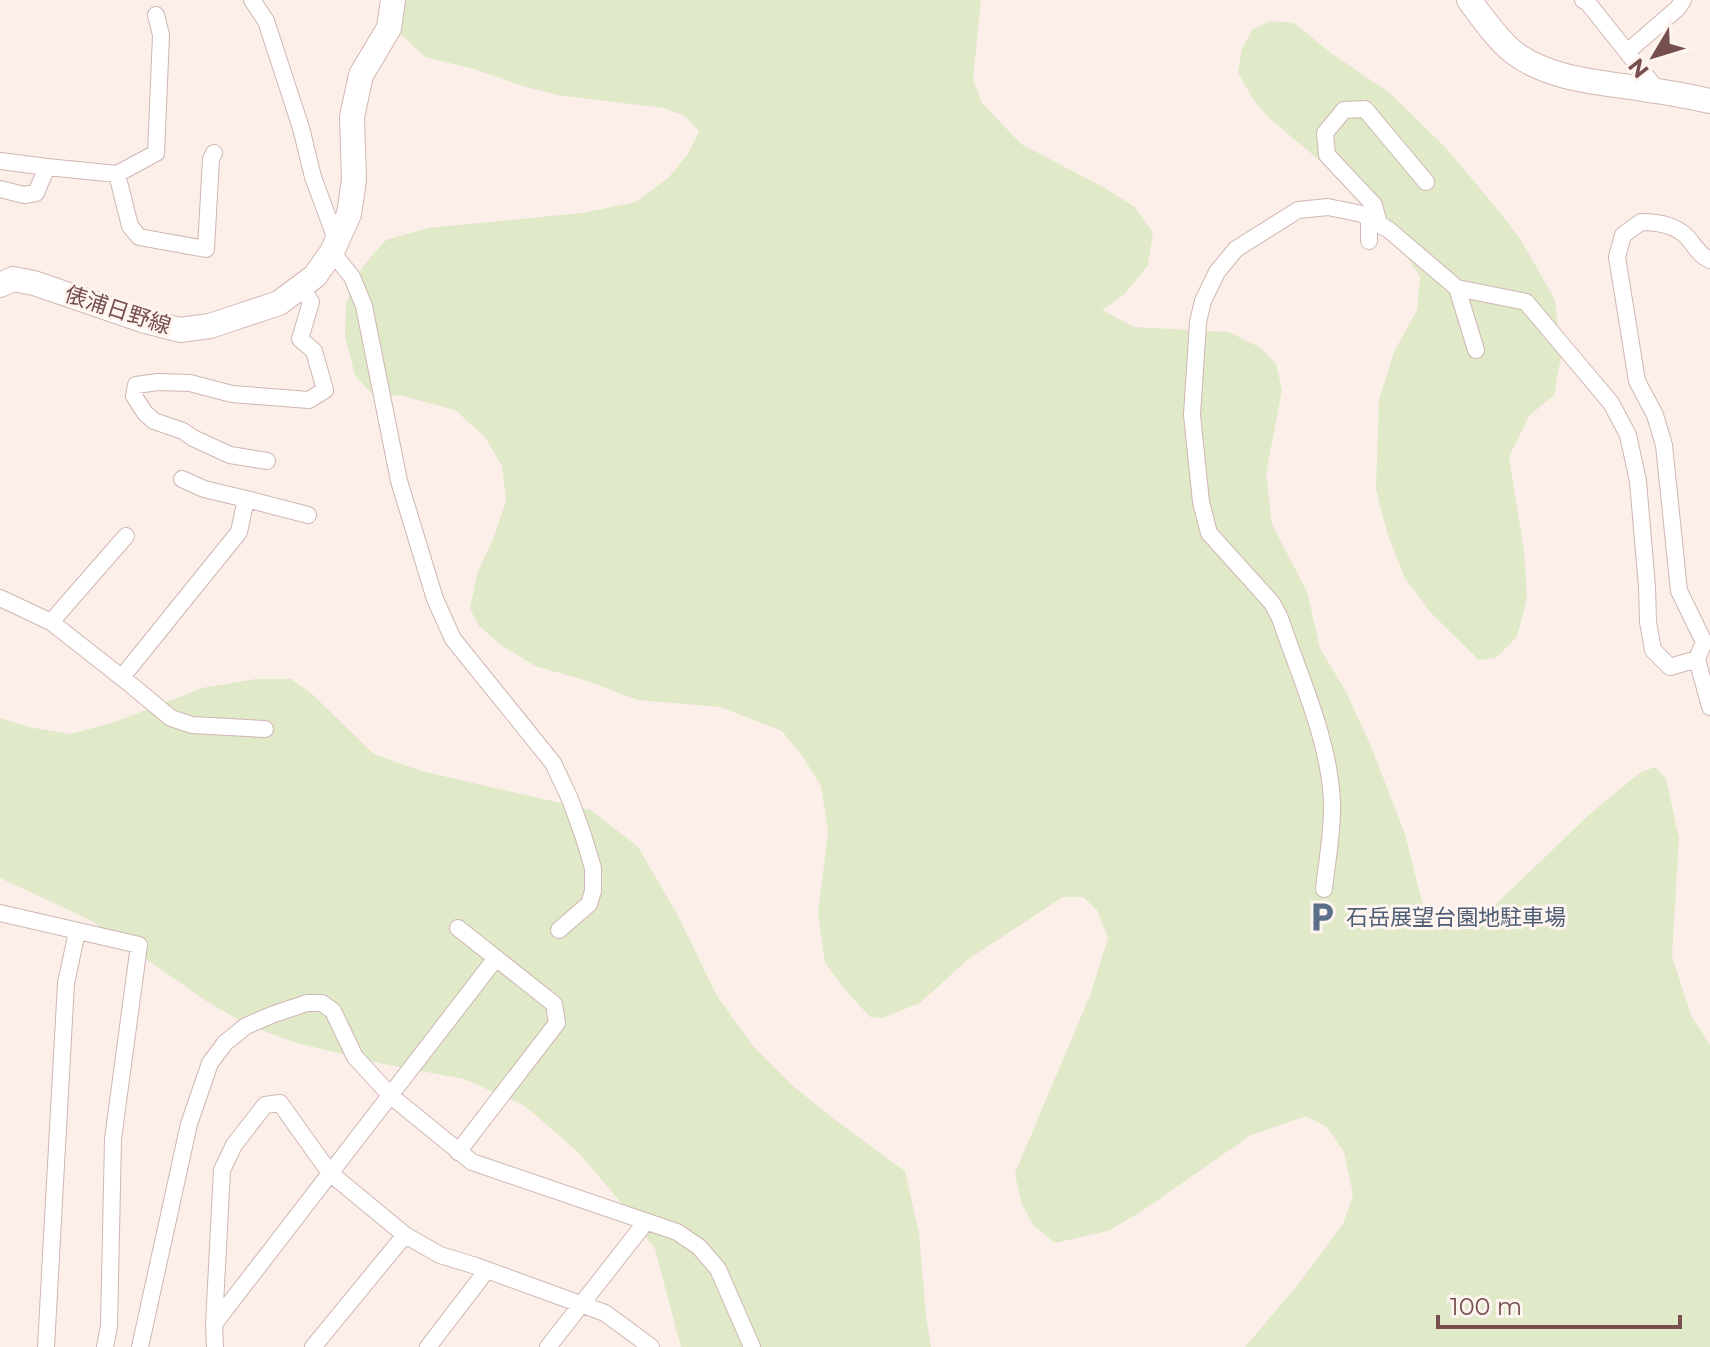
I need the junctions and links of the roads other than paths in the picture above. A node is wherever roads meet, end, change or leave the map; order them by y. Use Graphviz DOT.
graph roads {
  1 [pos="252,0"];
  2 [pos="393,0"];
  3 [pos="1469,0"];
  4 [pos="1683,0"];
  5 [pos="1586,1"];
  6 [pos="156,15"];
  7 [pos="1627,52"];
  8 [pos="1658,91"];
  9 [pos="1710,101"];
  10 [pos="214,153"];
  11 [pos="0,161"];
  12 [pos="47,167"];
  13 [pos="117,174"];
  14 [pos="1426,182"];
  15 [pos="0,189"];
  16 [pos="1374,221"];
  17 [pos="1369,241"];
  18 [pos="335,247"];
  19 [pos="1710,260"];
  20 [pos="0,285"];
  21 [pos="301,287"];
  22 [pos="1457,288"];
  23 [pos="1476,350"];
  24 [pos="267,461"];
  25 [pos="182,479"];
  26 [pos="246,499"];
  27 [pos="308,515"];
  28 [pos="126,536"];
  29 [pos="0,598"];
  30 [pos="51,622"];
  31 [pos="1697,659"];
  32 [pos="122,677"];
  33 [pos="1710,707"];
  34 [pos="265,729"];
  35 [pos="1324,889"];
  36 [pos="0,913"];
  37 [pos="458,928"];
  38 [pos="559,930"];
  39 [pos="77,932"];
  40 [pos="496,958"];
  41 [pos="391,1096"];
  42 [pos="458,1152"];
  43 [pos="330,1173"];
  44 [pos="645,1223"];
  45 [pos="405,1235"];
  46 [pos="487,1270"];
  47 [pos="581,1305"];
  48 [pos="214,1324"];
  49 [pos="46,1347"];
  50 [pos="105,1347"];
  51 [pos="140,1347"];
  52 [pos="215,1347"];
  53 [pos="313,1347"];
  54 [pos="428,1347"];
  55 [pos="548,1347"];
  56 [pos="651,1347"];
  57 [pos="752,1347"];
  1 -- 18 [label="street"];
  2 -- 18 [label="main road, 俵浦日野線"];
  3 -- 8 [label="main road"];
  4 -- 7 [label="street"];
  5 -- 7 [label="street"];
  6 -- 13 [label="street"];
  7 -- 8 [label="street"];
  8 -- 9 [label="main road"];
  10 -- 13 [label="street"];
  11 -- 12 [label="street"];
  12 -- 13 [label="street"];
  12 -- 15 [label="street"];
  14 -- 16 [label="street"];
  16 -- 17 [label="street"];
  16 -- 22 [label="street"];
  16 -- 35 [label="street"];
  18 -- 21 [label="main road, 俵浦日野線"];
  18 -- 38 [label="street"];
  19 -- 31 [label="street"];
  20 -- 21 [label="main road, 俵浦日野線"];
  21 -- 24 [label="street"];
  22 -- 23 [label="street"];
  22 -- 31 [label="street"];
  25 -- 26 [label="street"];
  26 -- 27 [label="street"];
  26 -- 32 [label="street"];
  28 -- 30 [label="street"];
  29 -- 30 [label="street"];
  30 -- 32 [label="street"];
  31 -- 33 [label="street"];
  32 -- 34 [label="street"];
  36 -- 39 [label="street"];
  37 -- 40 [label="street"];
  39 -- 49 [label="street"];
  39 -- 50 [label="street"];
  40 -- 41 [label="street"];
  40 -- 42 [label="street"];
  41 -- 42 [label="street"];
  41 -- 43 [label="street"];
  41 -- 51 [label="street"];
  42 -- 44 [label="street"];
  43 -- 45 [label="street"];
  43 -- 48 [label="street"];
  43 -- 48 [label="street"];
  44 -- 47 [label="street"];
  44 -- 57 [label="street"];
  45 -- 46 [label="street"];
  45 -- 53 [label="street"];
  46 -- 47 [label="street"];
  46 -- 54 [label="street"];
  47 -- 55 [label="street"];
  47 -- 56 [label="street"];
  48 -- 52 [label="street"];
}
